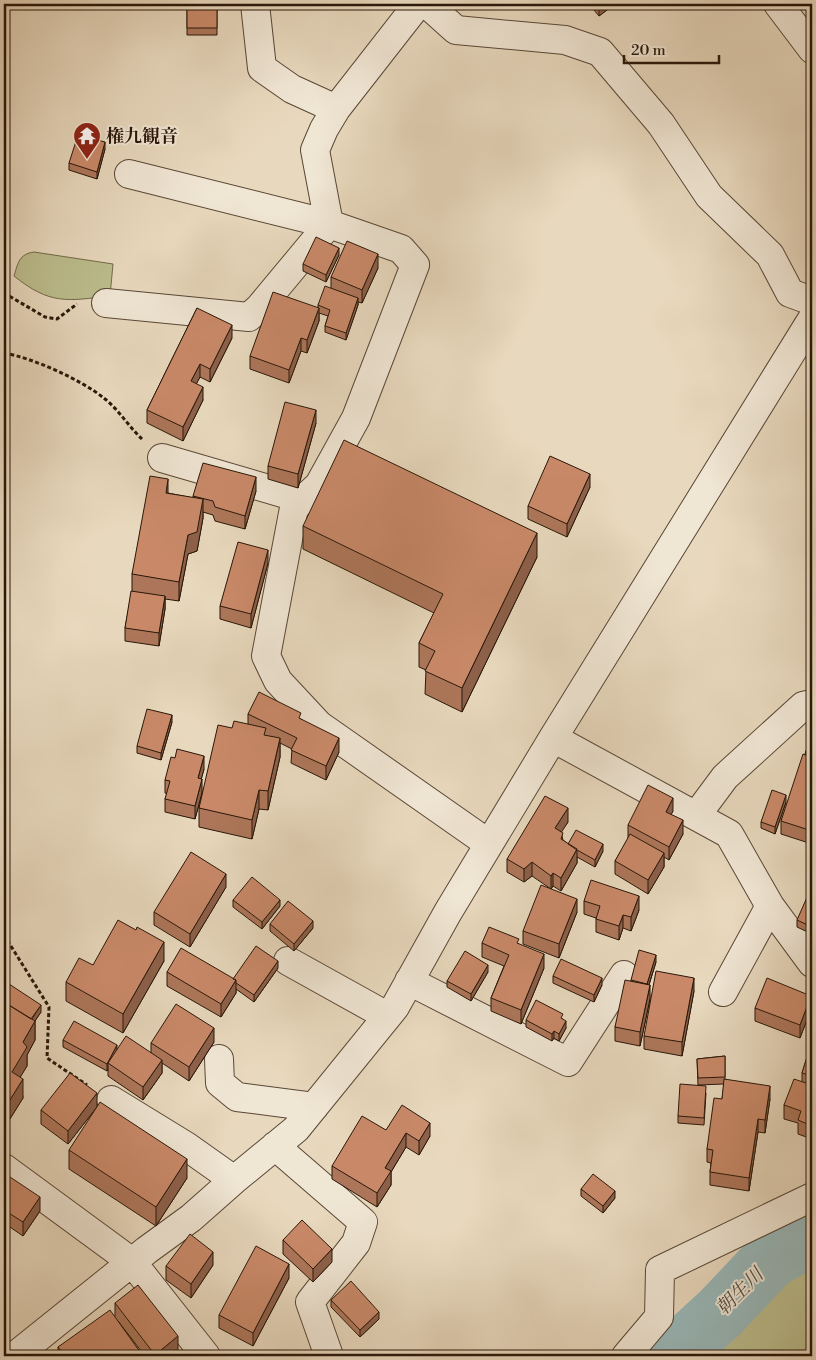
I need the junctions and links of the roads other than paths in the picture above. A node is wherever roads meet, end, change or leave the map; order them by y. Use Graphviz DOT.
graph roads {
  1 [pos="255,4"];
  2 [pos="418,4"];
  3 [pos="427,4"];
  4 [pos="778,4"];
  5 [pos="812,49"];
  6 [pos="336,109"];
  7 [pos="129,174"];
  8 [pos="329,224"];
  9 [pos="812,301"];
  10 [pos="106,303"];
  11 [pos="808,336"];
  12 [pos="162,458"];
  13 [pos="303,499"];
  14 [pos="812,704"];
  15 [pos="553,738"];
  16 [pos="696,816"];
  17 [pos="489,844"];
  18 [pos="770,906"];
  19 [pos="288,961"];
  20 [pos="812,963"];
  21 [pos="624,975"];
  22 [pos="409,981"];
  23 [pos="724,992"];
  24 [pos="387,1016"];
  25 [pos="219,1059"];
  26 [pos="111,1100"];
  27 [pos="314,1107"];
  28 [pos="275,1146"];
  29 [pos="4,1168"];
  30 [pos="234,1180"];
  31 [pos="812,1198"];
  32 [pos="132,1262"];
  33 [pos="15,1356"];
  34 [pos="206,1356"];
  35 [pos="329,1356"];
  36 [pos="626,1356"];
  1 -- 6 [label="street"];
  2 -- 6 [label="street"];
  3 -- 9 [label="street"];
  4 -- 5 [label="street"];
  6 -- 8 [label="street"];
  7 -- 8 [label="street"];
  8 -- 10 [label="street"];
  8 -- 13 [label="street"];
  11 -- 15 [label="street"];
  12 -- 13 [label="street"];
  13 -- 17 [label="street"];
  14 -- 16 [label="street"];
  15 -- 16 [label="street"];
  15 -- 17 [label="street"];
  16 -- 18 [label="street"];
  17 -- 22 [label="street"];
  18 -- 20 [label="street"];
  18 -- 23 [label="street"];
  19 -- 24 [label="street"];
  21 -- 22 [label="street"];
  22 -- 24 [label="street"];
  24 -- 27 [label="street"];
  25 -- 27 [label="street"];
  26 -- 30 [label="street"];
  27 -- 28 [label="street"];
  28 -- 30 [label="street"];
  28 -- 35 [label="street"];
  29 -- 32 [label="street"];
  30 -- 32 [label="street"];
  31 -- 36 [label="street"];
  32 -- 33 [label="street"];
  32 -- 34 [label="street"];
}
